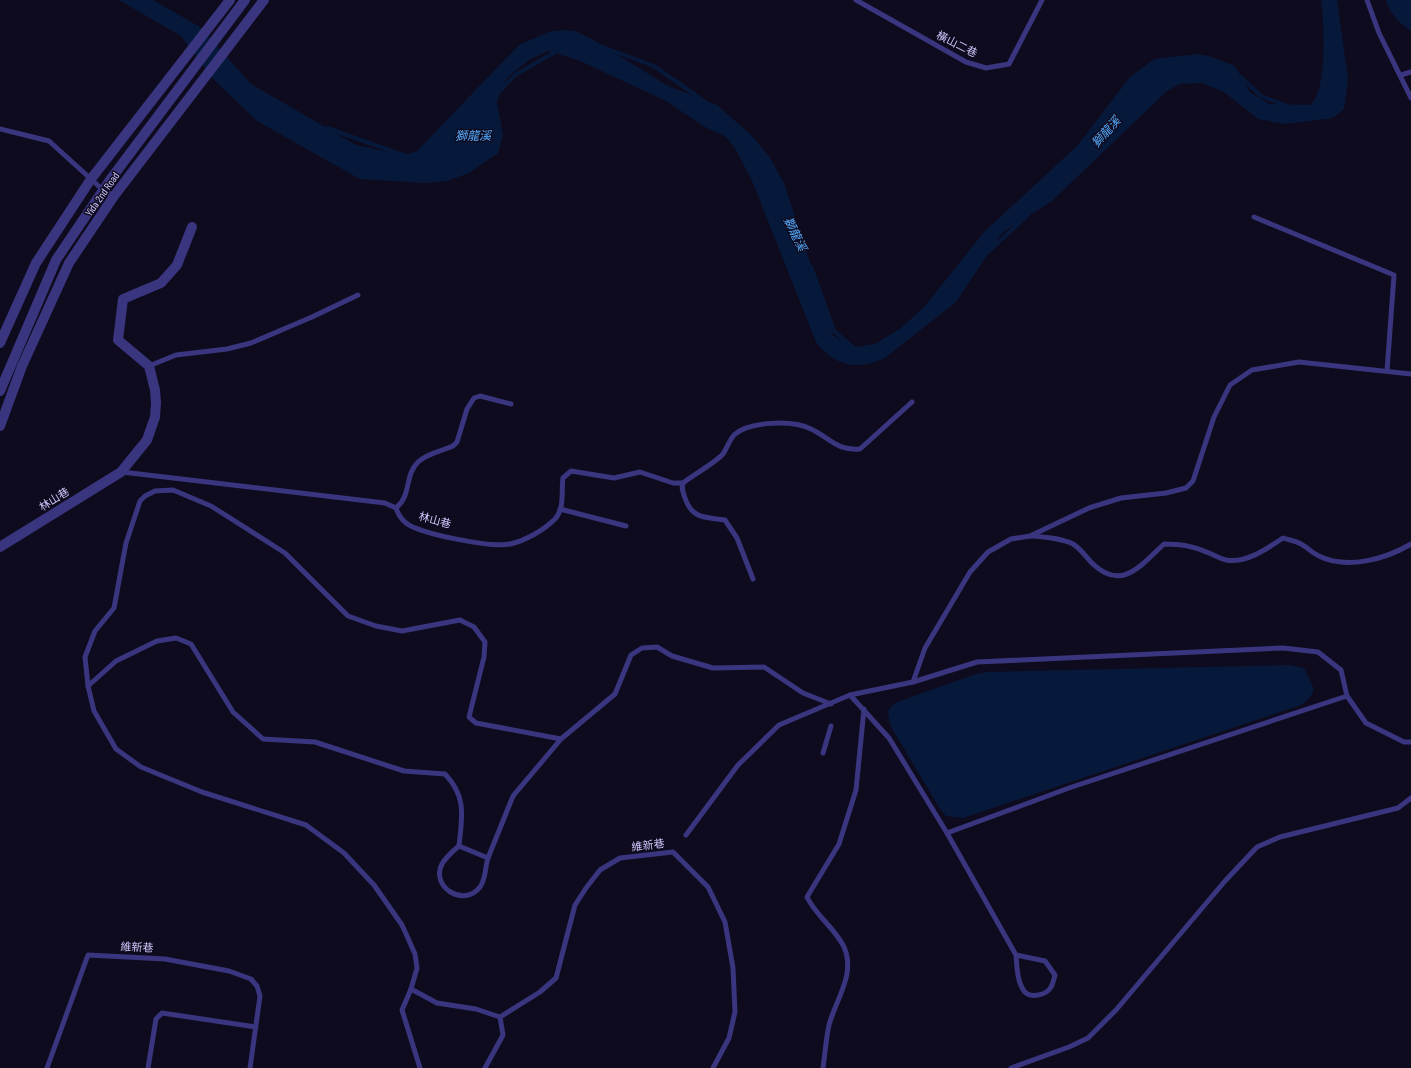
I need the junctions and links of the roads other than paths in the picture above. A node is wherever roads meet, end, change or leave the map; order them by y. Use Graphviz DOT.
graph roads {
  1 [pos="230,0"];
  2 [pos="264,0"];
  3 [pos="856,0"];
  4 [pos="1042,0"];
  5 [pos="1367,0"];
  6 [pos="243,2"];
  7 [pos="1411,72"];
  8 [pos="1401,75"];
  9 [pos="1411,98"];
  10 [pos="0,129"];
  11 [pos="93,176"];
  12 [pos="103,190"];
  13 [pos="114,196"];
  14 [pos="1254,217"];
  15 [pos="192,227"];
  16 [pos="358,295"];
  17 [pos="0,344"];
  18 [pos="149,366"];
  19 [pos="1387,371"];
  20 [pos="1411,374"];
  21 [pos="0,390"];
  22 [pos="912,402"];
  23 [pos="511,404"];
  24 [pos="0,426"];
  25 [pos="121,472"];
  26 [pos="683,483"];
  27 [pos="396,508"];
  28 [pos="560,510"];
  29 [pos="626,526"];
  30 [pos="1030,536"];
  31 [pos="1411,544"];
  32 [pos="0,547"];
  33 [pos="752,579"];
  34 [pos="913,682"];
  35 [pos="88,686"];
  36 [pos="850,695"];
  37 [pos="1347,696"];
  38 [pos="831,704"];
  39 [pos="864,709"];
  40 [pos="831,726"];
  41 [pos="561,739"];
  42 [pos="1411,742"];
  43 [pos="823,753"];
  44 [pos="1411,798"];
  45 [pos="947,833"];
  46 [pos="686,835"];
  47 [pos="459,846"];
  48 [pos="488,858"];
  49 [pos="1016,955"];
  50 [pos="411,989"];
  51 [pos="500,1017"];
  52 [pos="256,1027"];
  53 [pos="47,1068"];
  54 [pos="148,1068"];
  55 [pos="250,1068"];
  56 [pos="420,1068"];
  57 [pos="486,1068"];
  58 [pos="713,1068"];
  59 [pos="823,1068"];
  60 [pos="1011,1068"];
  1 -- 11 [label="street, Yida 2nd Road"];
  2 -- 13 [label="street, Yida 2nd Road"];
  3 -- 4 [label="lane, 橫山二巷"];
  5 -- 8 [label="lane"];
  6 -- 12 [label="street, Yida 2nd Road"];
  7 -- 8 [label="lane"];
  8 -- 9 [label="lane"];
  10 -- 11 [label="lane"];
  11 -- 12 [label="lane"];
  11 -- 17 [label="street, Yida 2nd Road"];
  12 -- 13 [label="lane"];
  12 -- 21 [label="street, Yida 2nd Road"];
  13 -- 24 [label="street, Yida 2nd Road"];
  14 -- 19 [label="lane"];
  15 -- 18 [label="street"];
  16 -- 18 [label="lane"];
  18 -- 25 [label="street, 林山巷"];
  19 -- 20 [label="lane"];
  19 -- 30 [label="lane"];
  22 -- 26 [label="lane"];
  23 -- 27 [label="lane"];
  25 -- 27 [label="lane"];
  25 -- 32 [label="street, 林山巷"];
  26 -- 28 [label="lane"];
  26 -- 33 [label="lane"];
  27 -- 28 [label="lane, 林山巷"];
  28 -- 29 [label="lane"];
  30 -- 31 [label="lane"];
  30 -- 34 [label="lane"];
  34 -- 36 [label="lane"];
  34 -- 37 [label="lane"];
  35 -- 41 [label="lane"];
  35 -- 47 [label="lane"];
  35 -- 50 [label="lane"];
  36 -- 38 [label="lane"];
  36 -- 39 [label="lane"];
  37 -- 42 [label="lane"];
  37 -- 45 [label="lane"];
  38 -- 41 [label="lane"];
  38 -- 46 [label="lane"];
  39 -- 45 [label="lane"];
  39 -- 59 [label="lane"];
  40 -- 43 [label="lane"];
  41 -- 48 [label="lane"];
  44 -- 60 [label="lane"];
  45 -- 49 [label="lane"];
  47 -- 48 [label="lane"];
  47 -- 48 [label="lane"];
  49 -- 49 [label="lane"];
  50 -- 51 [label="lane"];
  50 -- 56 [label="lane"];
  51 -- 57 [label="lane"];
  51 -- 58 [label="lane, 維新巷"];
  52 -- 53 [label="lane, 維新巷"];
  52 -- 54 [label="lane"];
  52 -- 55 [label="lane, 維新巷"];
}
